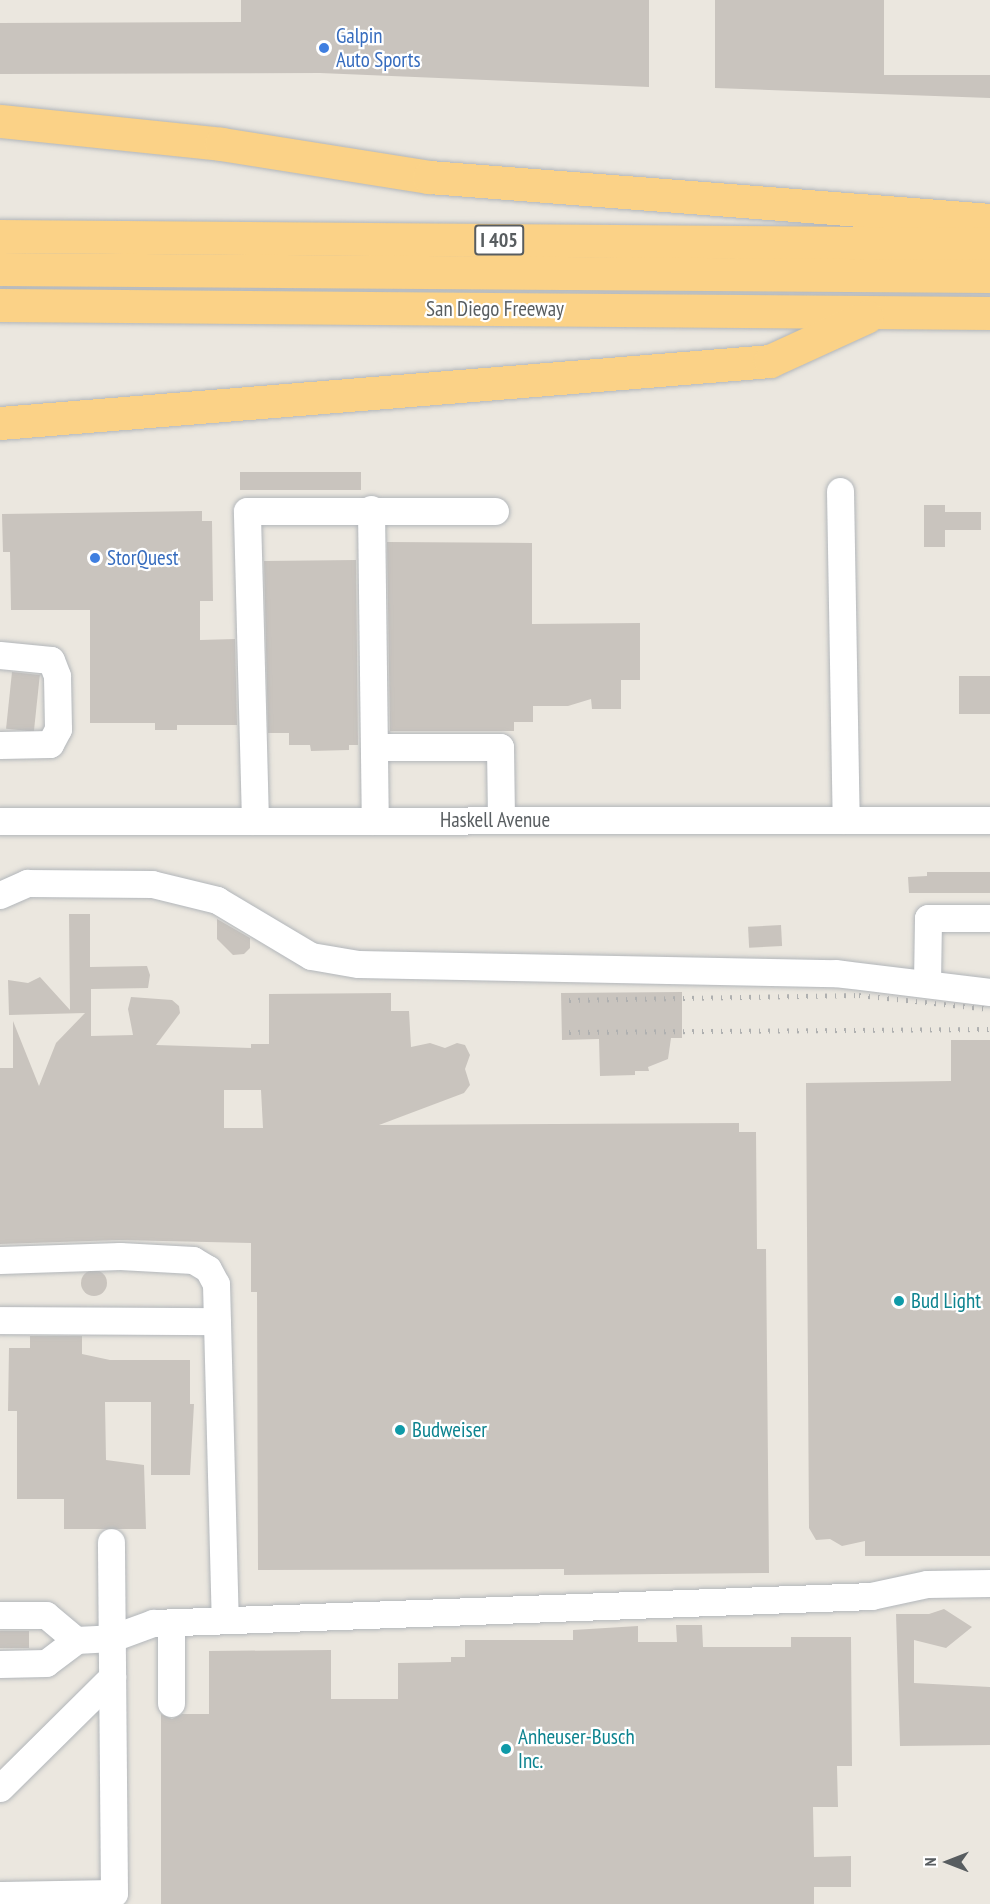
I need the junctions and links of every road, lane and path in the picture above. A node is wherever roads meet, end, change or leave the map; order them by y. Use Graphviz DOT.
graph roads {
  1 [pos="0,121"];
  2 [pos="990,220"];
  3 [pos="4,236"];
  4 [pos="990,244"];
  5 [pos="990,276"];
  6 [pos="4,285"];
  7 [pos="990,290"];
  8 [pos="876,312"];
  9 [pos="990,313"];
  10 [pos="0,423"];
  11 [pos="840,491"];
  12 [pos="371,509"];
  13 [pos="495,512"];
  14 [pos="0,655"];
  15 [pos="0,745"];
  16 [pos="374,747"];
  17 [pos="0,809"];
  18 [pos="255,820"];
  19 [pos="375,820"];
  20 [pos="501,820"];
  21 [pos="846,820"];
  22 [pos="990,820"];
  23 [pos="0,821"];
  24 [pos="0,894"];
  25 [pos="990,918"];
  26 [pos="927,983"];
  27 [pos="990,992"];
  28 [pos="0,1260"];
  29 [pos="0,1320"];
  30 [pos="217,1321"];
  31 [pos="111,1542"];
  32 [pos="990,1582"];
  33 [pos="0,1615"];
  34 [pos="225,1618"];
  35 [pos="171,1622"];
  36 [pos="112,1638"];
  37 [pos="76,1640"];
  38 [pos="0,1664"];
  39 [pos="112,1677"];
  40 [pos="171,1703"];
  41 [pos="0,1788"];
  42 [pos="0,1895"];
  1 -- 2 [label="highway"];
  3 -- 4 [label="highway, I 405"];
  5 -- 6 [label="highway"];
  6 -- 7 [label="highway"];
  6 -- 8 [label="highway, San Diego Freeway"];
  8 -- 9 [label="highway, San Diego Freeway"];
  8 -- 10 [label="highway"];
  11 -- 21 [label="street"];
  12 -- 13 [label="street"];
  12 -- 16 [label="street"];
  12 -- 18 [label="street"];
  14 -- 15 [label="street"];
  16 -- 19 [label="street"];
  16 -- 20 [label="street"];
  17 -- 23 [label="street"];
  18 -- 19 [label="street, Haskell Avenue"];
  18 -- 23 [label="street, Haskell Avenue"];
  19 -- 20 [label="street, Haskell Avenue"];
  20 -- 21 [label="street, Haskell Avenue"];
  21 -- 22 [label="street, Haskell Avenue"];
  24 -- 26 [label="street"];
  25 -- 26 [label="street"];
  26 -- 27 [label="street"];
  28 -- 30 [label="street"];
  29 -- 30 [label="street"];
  30 -- 34 [label="street"];
  31 -- 36 [label="street"];
  32 -- 34 [label="street"];
  33 -- 37 [label="street"];
  34 -- 35 [label="street"];
  35 -- 36 [label="street"];
  35 -- 40 [label="street"];
  36 -- 37 [label="street"];
  36 -- 39 [label="street"];
  37 -- 38 [label="street"];
  39 -- 41 [label="street"];
  39 -- 42 [label="street"];
}
